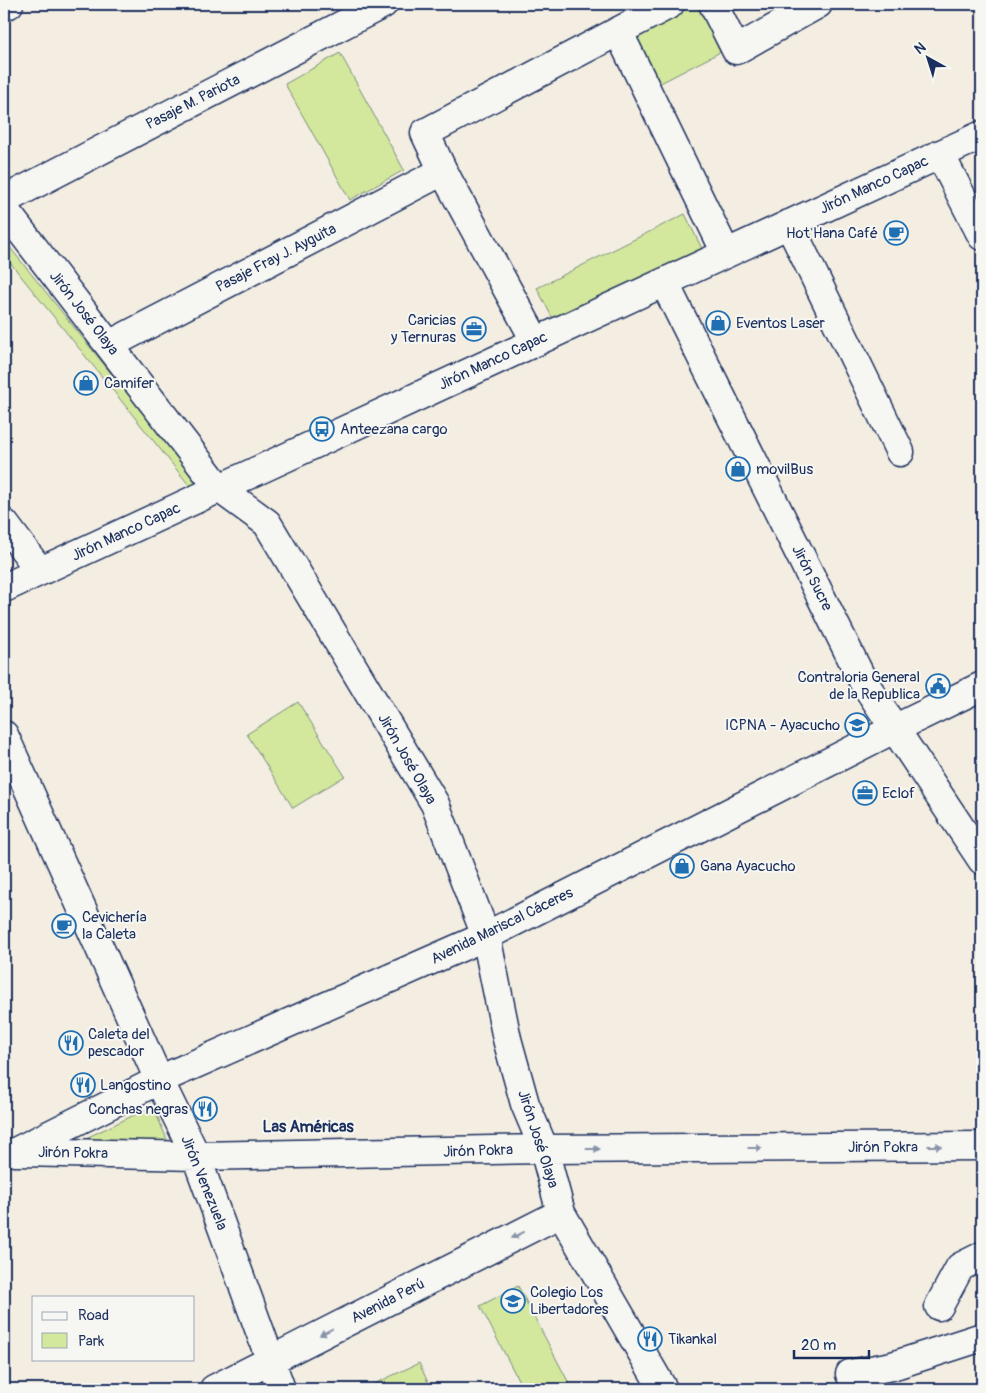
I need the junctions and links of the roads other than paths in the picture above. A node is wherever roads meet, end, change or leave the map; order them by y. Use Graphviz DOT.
graph roads {
  1 [pos="9,4"];
  2 [pos="383,4"];
  3 [pos="670,4"];
  4 [pos="713,4"];
  5 [pos="818,4"];
  6 [pos="4,6"];
  7 [pos="618,31"];
  8 [pos="982,135"];
  9 [pos="940,154"];
  10 [pos="443,171"];
  11 [pos="4,200"];
  12 [pos="4,209"];
  13 [pos="788,224"];
  14 [pos="982,236"];
  15 [pos="726,253"];
  16 [pos="664,282"];
  17 [pos="536,342"];
  18 [pos="109,345"];
  19 [pos="900,452"];
  20 [pos="219,488"];
  21 [pos="4,523"];
  22 [pos="40,571"];
  23 [pos="4,588"];
  24 [pos="982,686"];
  25 [pos="894,729"];
  26 [pos="4,735"];
  27 [pos="982,860"];
  28 [pos="486,936"];
  29 [pos="159,1080"];
  30 [pos="982,1146"];
  31 [pos="544,1149"];
  32 [pos="8,1153"];
  33 [pos="196,1156"];
  34 [pos="561,1213"];
  35 [pos="982,1256"];
  36 [pos="939,1306"];
  37 [pos="982,1337"];
  38 [pos="270,1361"];
  39 [pos="850,1374"];
  40 [pos="214,1389"];
  41 [pos="281,1389"];
  42 [pos="663,1389"];
  1 -- 6 [label="street"];
  2 -- 11 [label="street, Pasaje M. Pariota"];
  3 -- 7 [label="street"];
  4 -- 5 [label="street"];
  7 -- 10 [label="street"];
  7 -- 15 [label="street"];
  8 -- 9 [label="street, Jirón Manco Capac"];
  9 -- 13 [label="street, Jirón Manco Capac"];
  9 -- 14 [label="street"];
  10 -- 17 [label="street"];
  10 -- 18 [label="street, Pasaje Fray J. Ayguita"];
  12 -- 18 [label="street, Jirón José Olaya"];
  13 -- 15 [label="street, Jirón Manco Capac"];
  13 -- 19 [label="street"];
  15 -- 16 [label="street, Jirón Manco Capac"];
  16 -- 17 [label="street, Jirón Manco Capac"];
  16 -- 25 [label="street, Jirón Sucre"];
  17 -- 20 [label="street, Jirón Manco Capac"];
  18 -- 20 [label="street, Jirón José Olaya"];
  20 -- 22 [label="street, Jirón Manco Capac"];
  20 -- 28 [label="street, Jirón José Olaya"];
  21 -- 22 [label="street"];
  22 -- 23 [label="street, Jirón Manco Capac"];
  24 -- 25 [label="street, Avenida Mariscal Cáceres"];
  25 -- 27 [label="street, Jirón Sucre"];
  25 -- 28 [label="street, Avenida Mariscal Cáceres"];
  26 -- 29 [label="street, Jirón Venezuela"];
  28 -- 29 [label="street, Avenida Mariscal Cáceres"];
  28 -- 31 [label="street, Jirón José Olaya"];
  29 -- 32 [label="street, Avenida Mariscal Cáceres"];
  29 -- 33 [label="street, Jirón Venezuela"];
  31 -- 30 [label="street, Jirón Pokra, one-way"];
  31 -- 33 [label="street, Jirón Pokra"];
  31 -- 34 [label="street, Jirón José Olaya"];
  32 -- 33 [label="street, Jirón Pokra"];
  33 -- 38 [label="street, Jirón Venezuela"];
  34 -- 38 [label="street, Avenida Perú, one-way"];
  34 -- 42 [label="street, Jirón José Olaya"];
  35 -- 36 [label="street"];
  37 -- 39 [label="street"];
  38 -- 40 [label="street, Avenida Perú"];
  38 -- 41 [label="street, Jirón Venezuela"];
}
